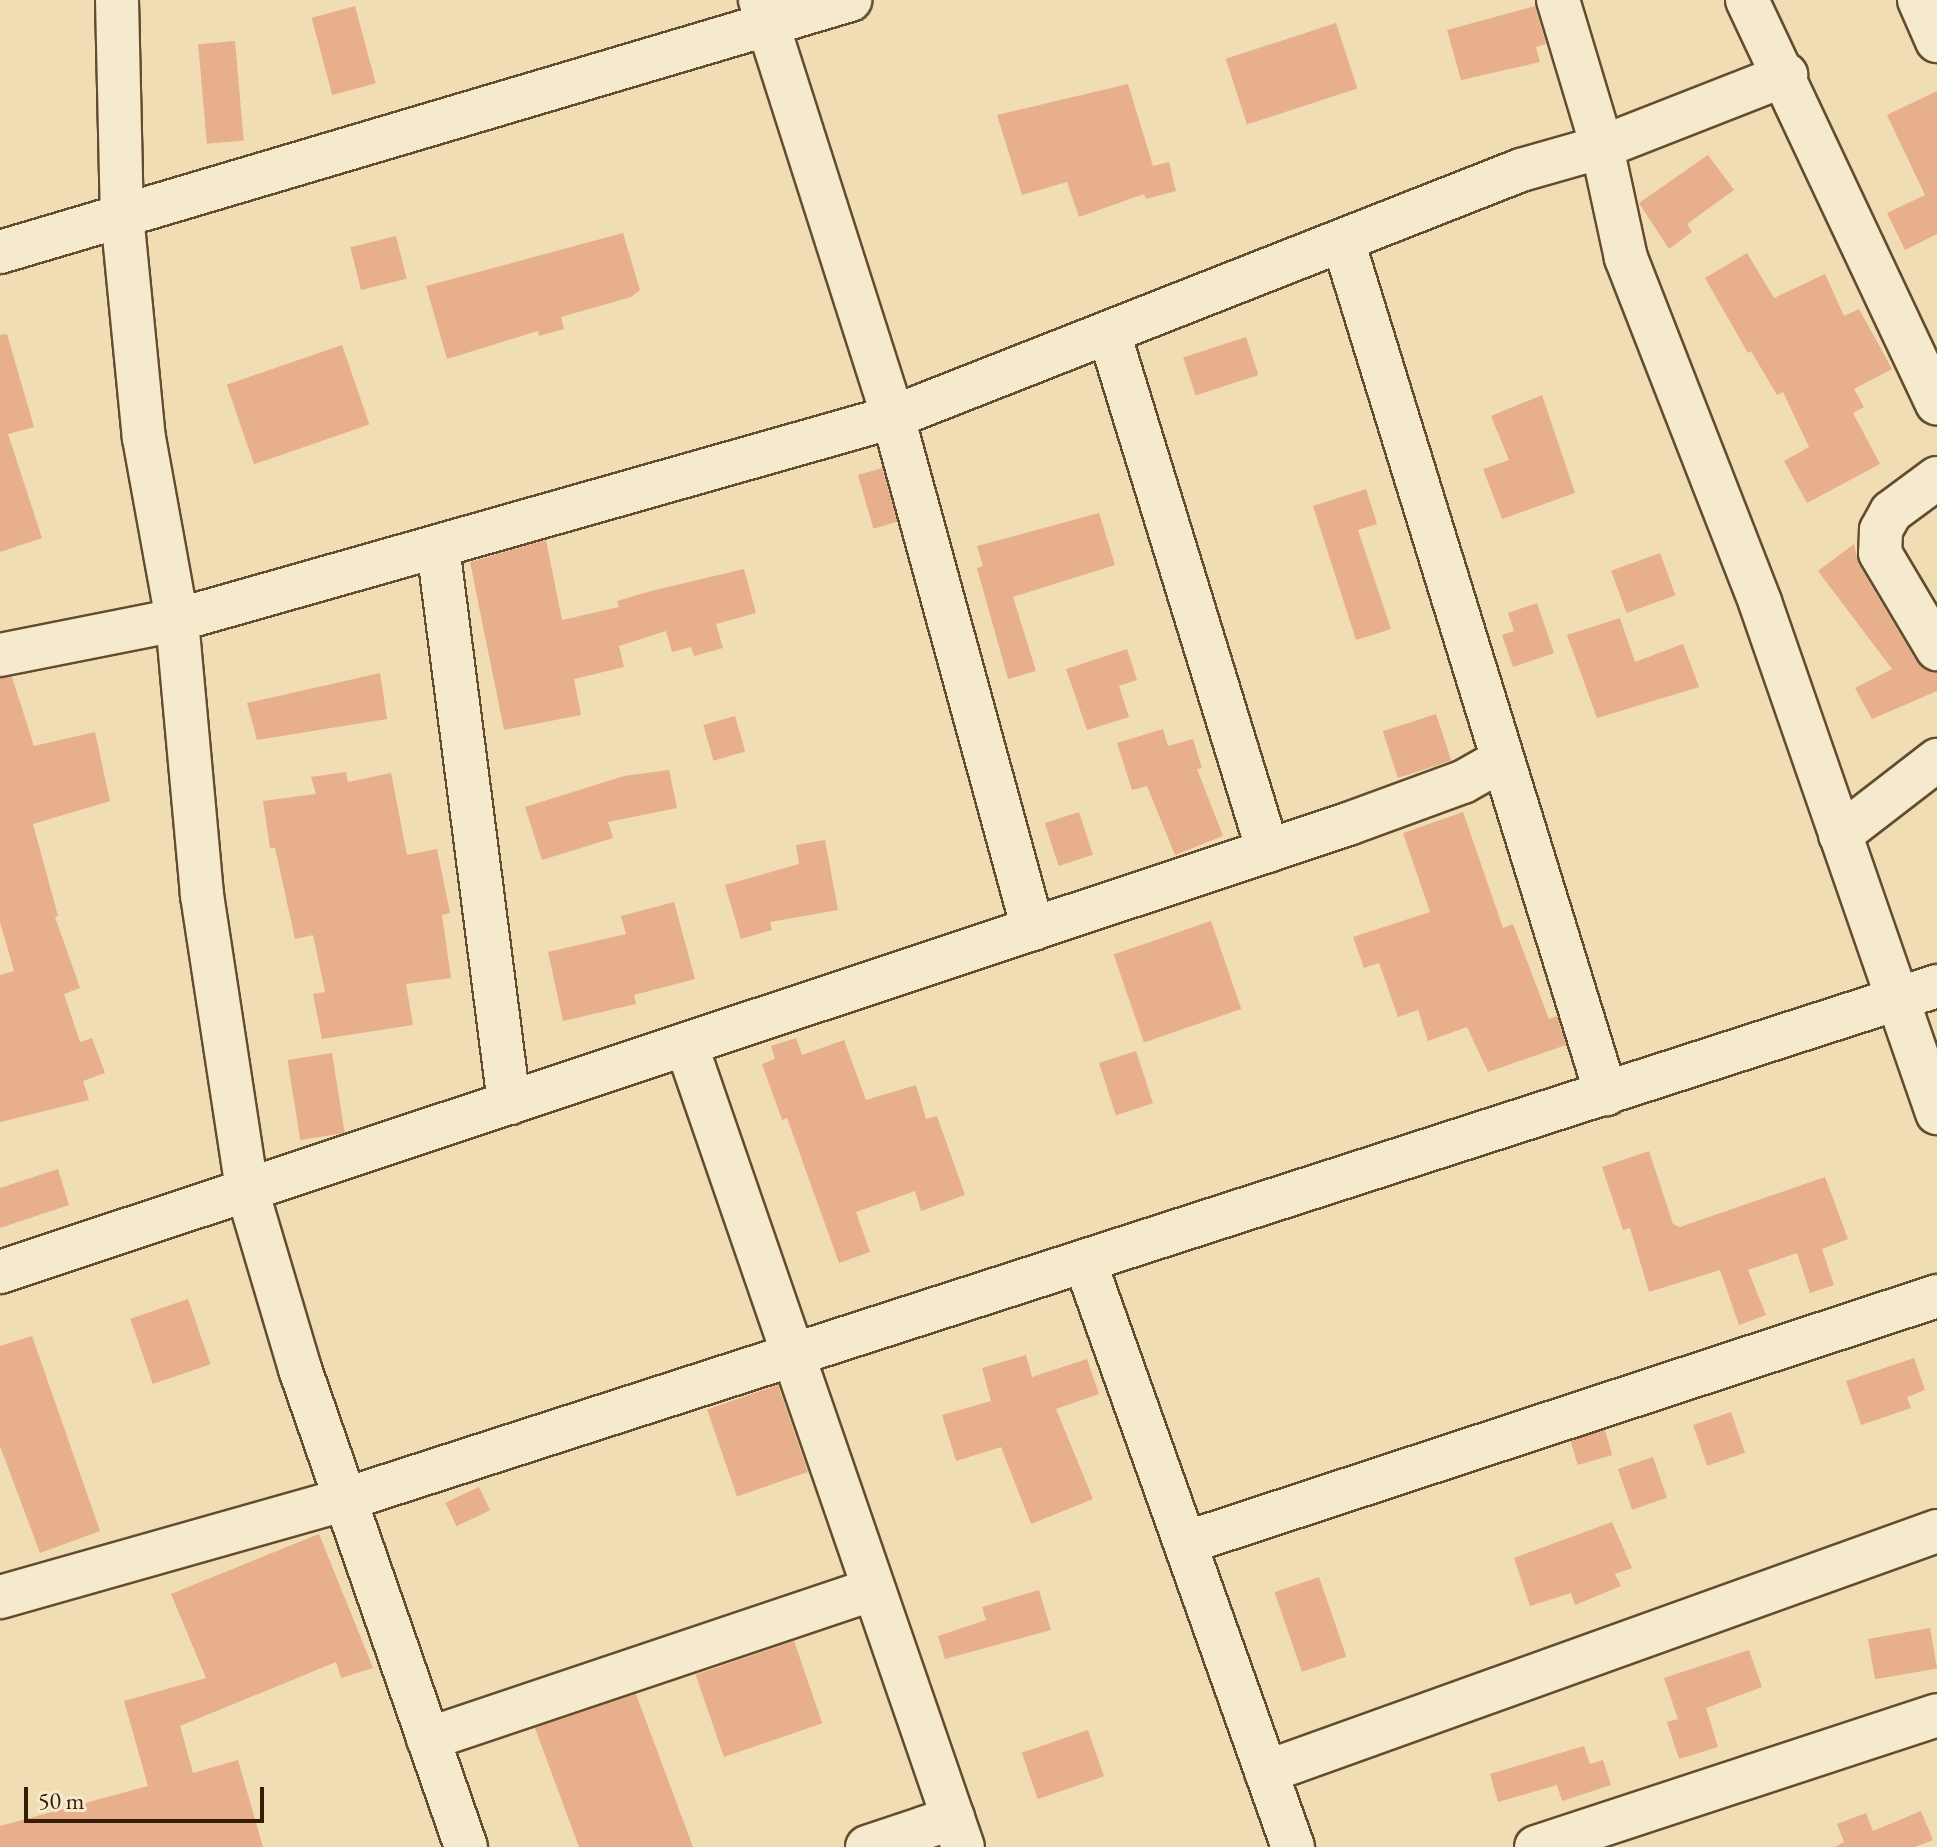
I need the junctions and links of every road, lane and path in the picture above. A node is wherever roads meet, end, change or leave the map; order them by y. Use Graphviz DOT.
graph roads {
  1 [pos="117,0"];
  2 [pos="850,0"];
  3 [pos="1558,0"];
  4 [pos="1747,0"];
  5 [pos="1919,0"];
  6 [pos="764,12"];
  7 [pos="1937,41"];
  8 [pos="1786,75"];
  9 [pos="1602,147"];
  10 [pos="122,215"];
  11 [pos="1343,241"];
  12 [pos="0,252"];
  13 [pos="1109,333"];
  14 [pos="1937,403"];
  15 [pos="893,417"];
  16 [pos="1937,478"];
  17 [pos="438,547"];
  18 [pos="177,620"];
  19 [pos="1937,649"];
  20 [pos="0,655"];
  21 [pos="1937,760"];
  22 [pos="1500,761"];
  23 [pos="1840,835"];
  24 [pos="1268,851"];
  25 [pos="1033,929"];
  26 [pos="1937,986"];
  27 [pos="1898,1000"];
  28 [pos="686,1044"];
  29 [pos="1606,1094"];
  30 [pos="509,1103"];
  31 [pos="1937,1113"];
  32 [pos="247,1190"];
  33 [pos="1085,1262"];
  34 [pos="0,1272"];
  35 [pos="1937,1296"];
  36 [pos="793,1355"];
  37 [pos="346,1499"];
  38 [pos="1937,1531"];
  39 [pos="1185,1543"];
  40 [pos="873,1589"];
  41 [pos="0,1597"];
  42 [pos="1937,1715"];
  43 [pos="428,1739"];
  44 [pos="1266,1772"];
  45 [pos="958,1832"];
  46 [pos="466,1847"];
  47 [pos="867,1847"];
  48 [pos="1293,1847"];
  49 [pos="1536,1847"];
  1 -- 10 [label="street"];
  2 -- 6 [label="street"];
  3 -- 9 [label="street"];
  4 -- 8 [label="street"];
  5 -- 7 [label="street"];
  6 -- 10 [label="street"];
  6 -- 15 [label="street"];
  8 -- 9 [label="street"];
  8 -- 14 [label="street"];
  9 -- 11 [label="street"];
  9 -- 23 [label="street"];
  10 -- 12 [label="street"];
  10 -- 18 [label="street"];
  11 -- 13 [label="street"];
  11 -- 22 [label="street"];
  13 -- 15 [label="street"];
  13 -- 24 [label="street"];
  15 -- 17 [label="street"];
  15 -- 25 [label="street"];
  16 -- 19 [label="street"];
  17 -- 18 [label="street"];
  17 -- 30 [label="street"];
  18 -- 20 [label="street"];
  18 -- 32 [label="street"];
  21 -- 23 [label="street"];
  22 -- 24 [label="street"];
  22 -- 29 [label="street"];
  23 -- 27 [label="street"];
  24 -- 25 [label="street"];
  25 -- 28 [label="street"];
  26 -- 27 [label="street"];
  27 -- 29 [label="street"];
  27 -- 31 [label="street"];
  28 -- 30 [label="street"];
  28 -- 36 [label="street"];
  29 -- 33 [label="street"];
  30 -- 32 [label="street"];
  32 -- 34 [label="street"];
  32 -- 37 [label="street"];
  33 -- 36 [label="street"];
  33 -- 39 [label="street"];
  35 -- 39 [label="street"];
  36 -- 37 [label="street"];
  36 -- 40 [label="street"];
  37 -- 41 [label="street"];
  37 -- 43 [label="street"];
  38 -- 44 [label="street"];
  39 -- 44 [label="street"];
  40 -- 43 [label="street"];
  40 -- 45 [label="street"];
  42 -- 49 [label="street"];
  43 -- 46 [label="street"];
  44 -- 48 [label="street"];
  45 -- 47 [label="street"];
}
